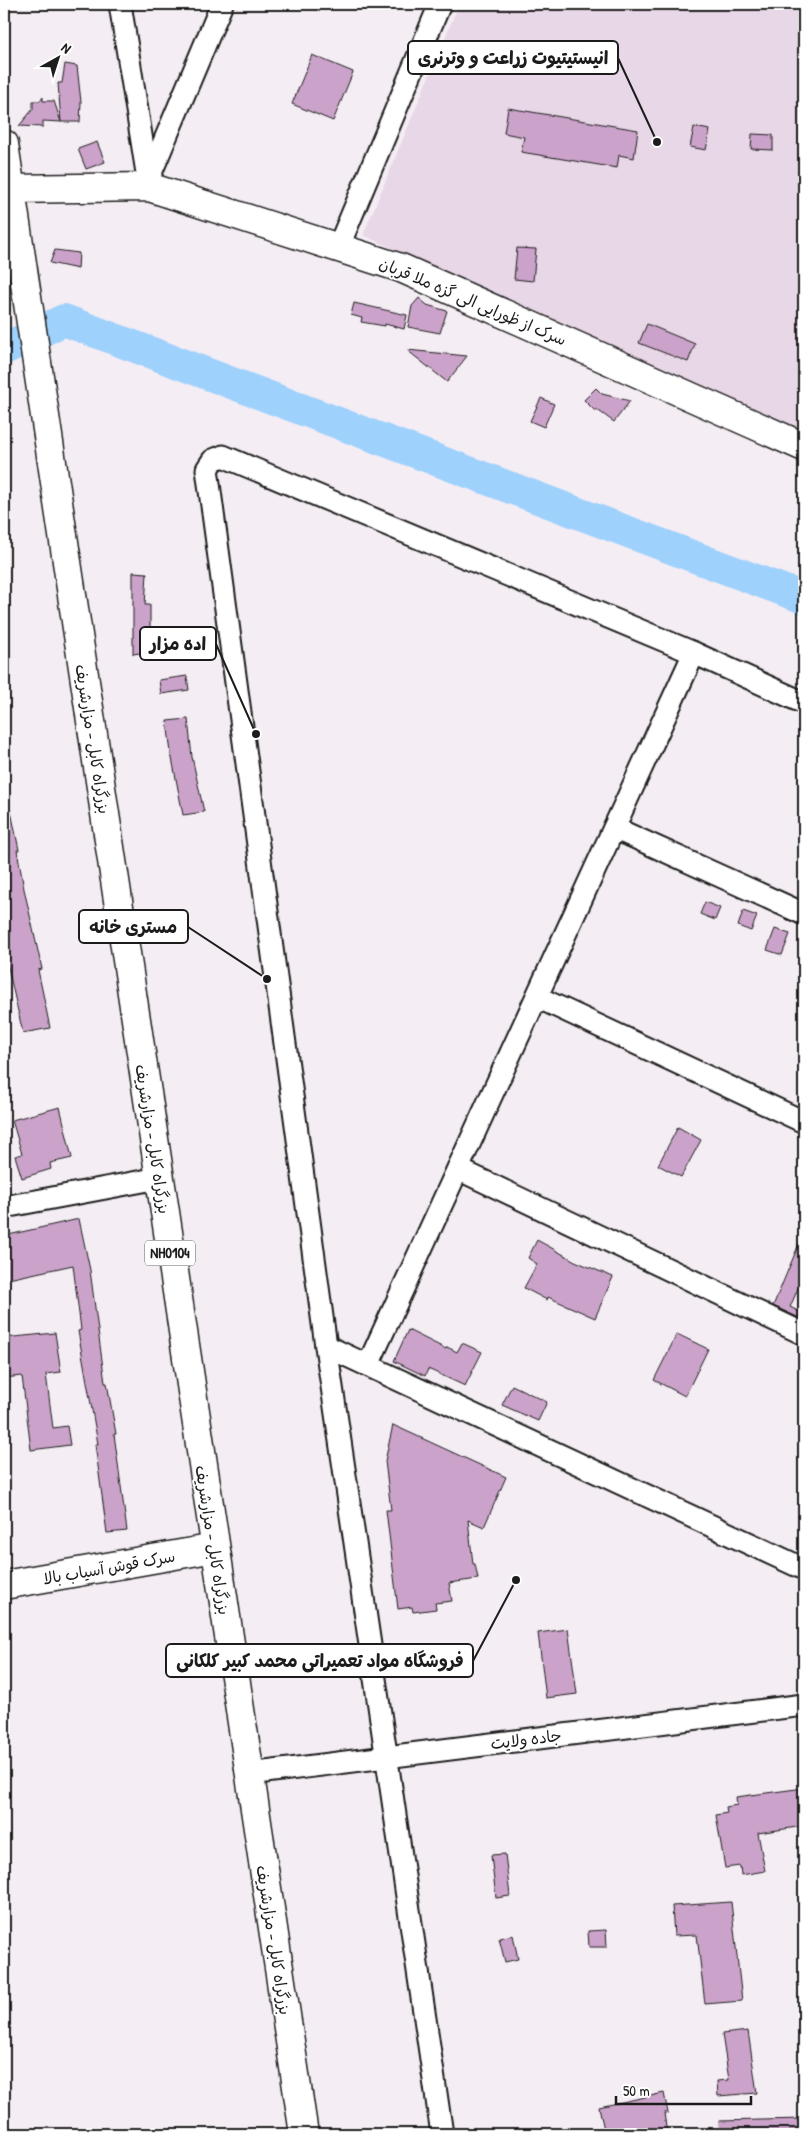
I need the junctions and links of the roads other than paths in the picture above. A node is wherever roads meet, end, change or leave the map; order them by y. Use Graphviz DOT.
graph roads {
  1 [pos="120,4"];
  2 [pos="222,4"];
  3 [pos="440,4"];
  4 [pos="4,144"];
  5 [pos="148,184"];
  6 [pos="10,189"];
  7 [pos="338,248"];
  8 [pos="804,447"];
  9 [pos="694,653"];
  10 [pos="804,703"];
  11 [pos="614,828"];
  12 [pos="804,914"];
  13 [pos="537,997"];
  14 [pos="804,1122"];
  15 [pos="458,1169"];
  16 [pos="159,1178"];
  17 [pos="4,1207"];
  18 [pos="804,1334"];
  19 [pos="326,1346"];
  20 [pos="368,1365"];
  21 [pos="215,1548"];
  22 [pos="804,1569"];
  23 [pos="4,1585"];
  24 [pos="804,1705"];
  25 [pos="386,1756"];
  26 [pos="248,1774"];
  27 [pos="304,2134"];
  28 [pos="442,2134"];
  1 -- 5 [label="street"];
  2 -- 5 [label="street"];
  3 -- 7 [label="street"];
  4 -- 6 [label="main road, بزرگراه کابل - مزارشریف / NH0104"];
  5 -- 6 [label="main road, سرک از ظورایی الی گزه ملا قربان"];
  5 -- 7 [label="main road, سرک از ظورایی الی گزه ملا قربان"];
  6 -- 16 [label="main road, بزرگراه کابل - مزارشریف / NH0104"];
  7 -- 8 [label="main road, سرک از ظورایی الی گزه ملا قربان"];
  9 -- 10 [label="street"];
  9 -- 11 [label="street"];
  9 -- 19 [label="street"];
  11 -- 12 [label="street"];
  11 -- 13 [label="street"];
  13 -- 14 [label="street"];
  13 -- 15 [label="street"];
  15 -- 18 [label="street"];
  15 -- 20 [label="street"];
  16 -- 17 [label="street"];
  16 -- 21 [label="main road, بزرگراه کابل - مزارشریف / NH0104"];
  19 -- 20 [label="street"];
  19 -- 25 [label="street"];
  20 -- 22 [label="street"];
  21 -- 23 [label="main road, سرک قوش آسیاب بالا"];
  21 -- 26 [label="main road, بزرگراه کابل - مزارشریف / NH0104"];
  24 -- 25 [label="street, جاده ولایت"];
  25 -- 26 [label="street, جاده ولایت"];
  25 -- 28 [label="street"];
  26 -- 27 [label="main road, بزرگراه کابل - مزارشریف / NH0104"];
}
